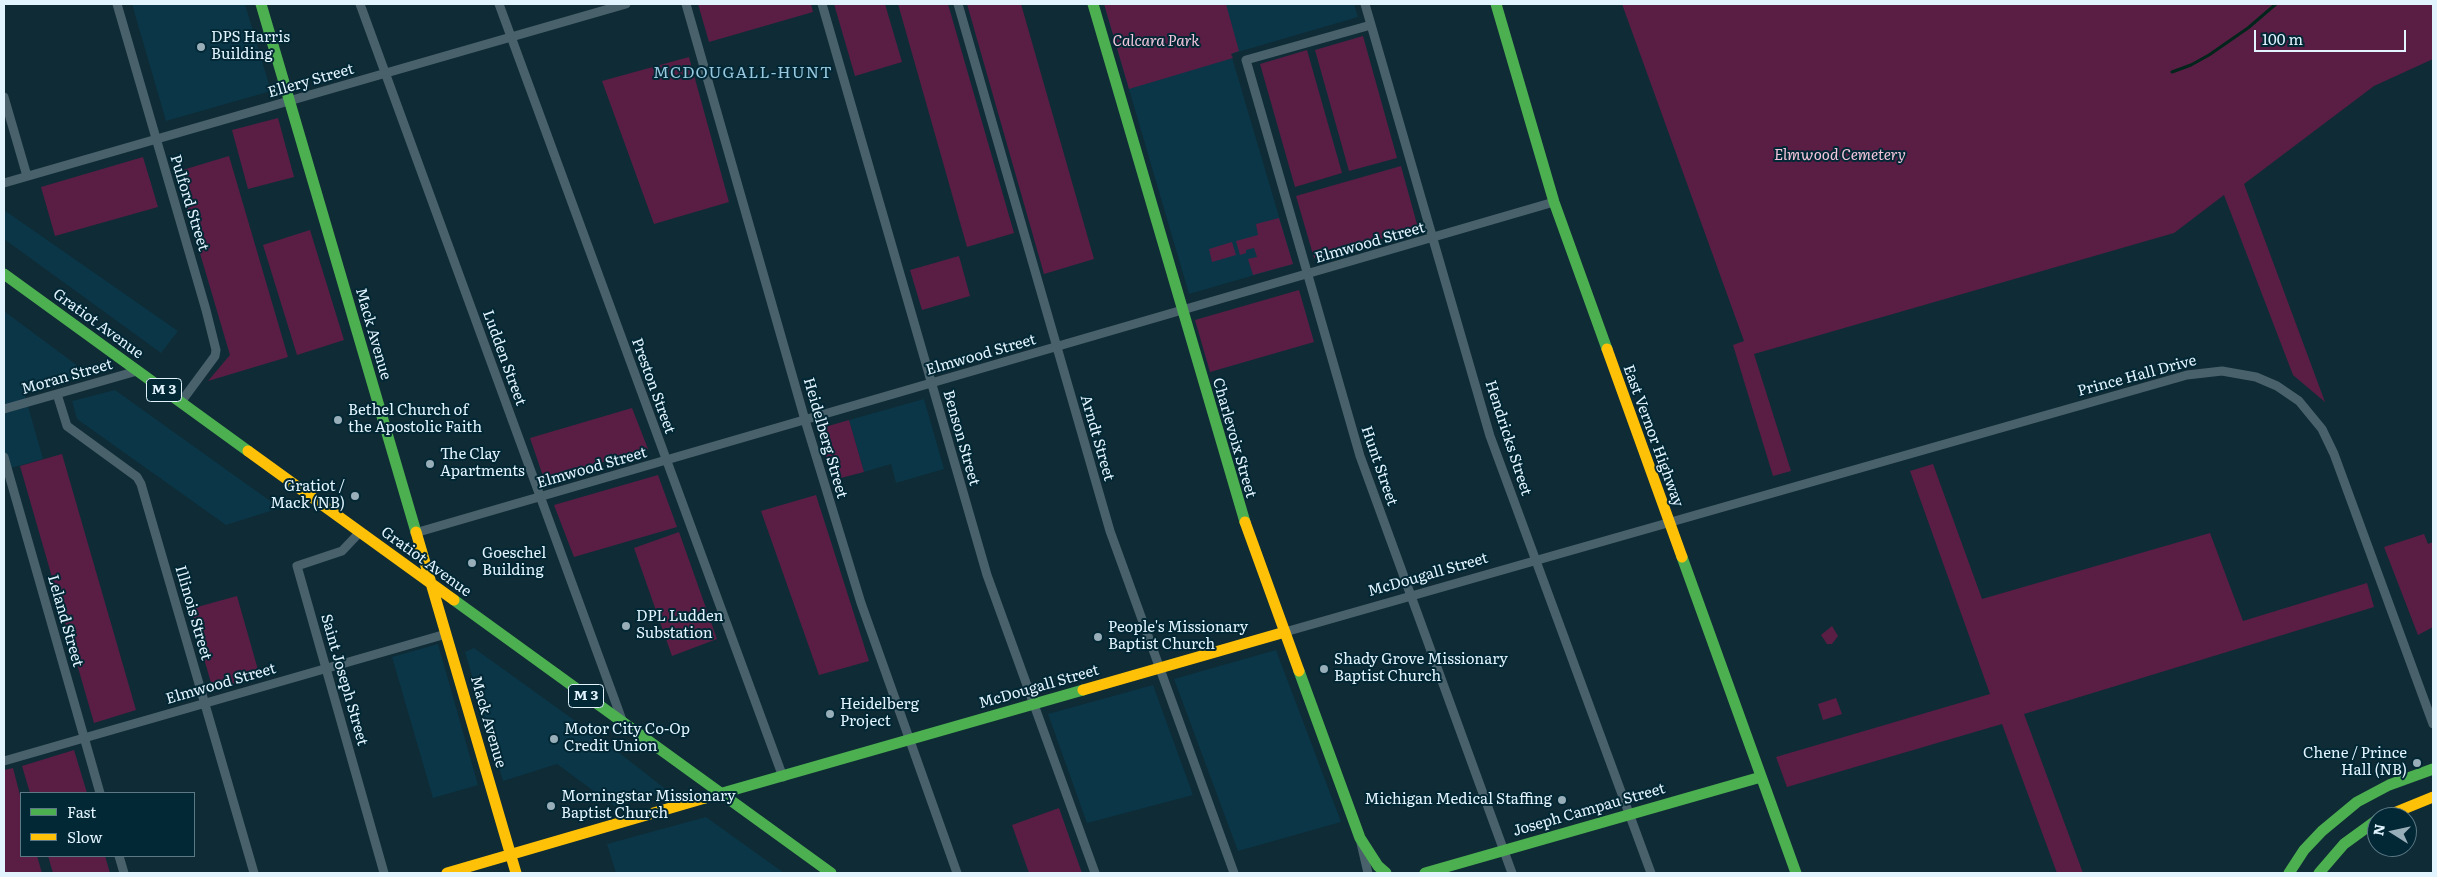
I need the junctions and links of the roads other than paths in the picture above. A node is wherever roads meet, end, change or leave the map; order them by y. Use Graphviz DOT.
graph roads {
  1 [pos="117,4"];
  2 [pos="261,4"];
  3 [pos="360,4"];
  4 [pos="499,4"];
  5 [pos="626,4"];
  6 [pos="686,4"];
  7 [pos="822,4"];
  8 [pos="958,4"];
  9 [pos="1093,4"];
  10 [pos="1365,4"];
  11 [pos="1496,4"];
  12 [pos="602,7"];
  13 [pos="1371,25"];
  14 [pos="511,37"];
  15 [pos="385,73"];
  16 [pos="4,97"];
  17 [pos="289,101"];
  18 [pos="156,140"];
  19 [pos="27,176"];
  20 [pos="4,183"];
  21 [pos="1554,202"];
  22 [pos="1433,239"];
  23 [pos="4,274"];
  24 [pos="1307,275"];
  25 [pos="1182,312"];
  26 [pos="1056,348"];
  27 [pos="137,371"];
  28 [pos="931,384"];
  29 [pos="57,394"];
  30 [pos="181,402"];
  31 [pos="4,409"];
  32 [pos="805,420"];
  33 [pos="4,457"];
  34 [pos="666,461"];
  35 [pos="540,497"];
  36 [pos="1668,522"];
  37 [pos="360,532"];
  38 [pos="414,533"];
  39 [pos="1536,559"];
  40 [pos="432,584"];
  41 [pos="1410,595"];
  42 [pos="1285,632"];
  43 [pos="446,634"];
  44 [pos="326,667"];
  45 [pos="1159,668"];
  46 [pos="205,704"];
  47 [pos="1033,704"];
  48 [pos="623,723"];
  49 [pos="2433,724"];
  50 [pos="84,739"];
  51 [pos="908,741"];
  52 [pos="4,761"];
  53 [pos="2433,769"];
  54 [pos="1761,776"];
  55 [pos="783,777"];
  56 [pos="100,792"];
  57 [pos="720,793"];
  58 [pos="2433,797"];
  59 [pos="2408,807"];
  60 [pos="1629,814"];
  61 [pos="2367,827"];
  62 [pos="1360,838"];
  63 [pos="1504,851"];
  64 [pos="511,855"];
  65 [pos="119,857"];
  66 [pos="124,873"];
  67 [pos="254,873"];
  68 [pos="384,873"];
  69 [pos="447,873"];
  70 [pos="516,873"];
  71 [pos="831,873"];
  72 [pos="957,873"];
  73 [pos="1095,873"];
  74 [pos="1234,873"];
  75 [pos="1368,873"];
  76 [pos="1386,873"];
  77 [pos="1425,873"];
  78 [pos="1512,873"];
  79 [pos="1651,873"];
  80 [pos="1796,873"];
  81 [pos="2289,873"];
  82 [pos="2320,873"];
  1 -- 18 [label="street, Pulford Street"];
  2 -- 17 [label="street, Mack Avenue"];
  3 -- 15 [label="street, Ludden Street"];
  4 -- 14 [label="street, Preston Street"];
  5 -- 12 [label="street, Ellery Street"];
  6 -- 32 [label="street, Heidelberg Street"];
  7 -- 28 [label="street, Benson Street"];
  8 -- 26 [label="street, Arndt Street"];
  9 -- 25 [label="street, Charlevoix Street"];
  10 -- 13 [label="street, Hendricks Street"];
  11 -- 21 [label="street, East Vernor Highway"];
  12 -- 14 [label="street, Ellery Street"];
  13 -- 22 [label="street, Hendricks Street"];
  13 -- 24 [label="street, Hunt Street"];
  14 -- 15 [label="street, Ellery Street"];
  14 -- 34 [label="street, Preston Street"];
  15 -- 17 [label="street, Ellery Street"];
  15 -- 35 [label="street, Ludden Street"];
  16 -- 19 [label="street"];
  17 -- 18 [label="street, Ellery Street"];
  17 -- 38 [label="street, Mack Avenue"];
  18 -- 19 [label="street, Ellery Street"];
  18 -- 30 [label="street, Pulford Street"];
  19 -- 20 [label="street, Ellery Street"];
  21 -- 22 [label="street, Elmwood Street"];
  21 -- 36 [label="street, East Vernor Highway"];
  22 -- 24 [label="street, Elmwood Street"];
  22 -- 39 [label="street, Hendricks Street"];
  23 -- 27 [label="street, Gratiot Avenue / M 3"];
  24 -- 25 [label="street, Elmwood Street"];
  24 -- 41 [label="street, Hunt Street"];
  25 -- 26 [label="street, Elmwood Street"];
  25 -- 42 [label="street, Charlevoix Street"];
  26 -- 28 [label="street, Elmwood Street"];
  26 -- 45 [label="street, Arndt Street"];
  27 -- 29 [label="street, Moran Street"];
  27 -- 30 [label="street, Gratiot Avenue / M 3"];
  28 -- 32 [label="street, Elmwood Street"];
  28 -- 47 [label="street, Benson Street"];
  29 -- 31 [label="street, Moran Street"];
  29 -- 46 [label="street, Illinois Street"];
  30 -- 37 [label="street, Gratiot Avenue / M 3"];
  32 -- 34 [label="street, Elmwood Street"];
  32 -- 51 [label="street, Heidelberg Street"];
  33 -- 50 [label="street, Leland Street"];
  34 -- 35 [label="street, Elmwood Street"];
  34 -- 55 [label="street, Preston Street"];
  35 -- 38 [label="street, Elmwood Street"];
  35 -- 48 [label="street, Ludden Street"];
  36 -- 39 [label="street, McDougall Street"];
  36 -- 49 [label="street, Prince Hall Drive"];
  36 -- 54 [label="street, East Vernor Highway"];
  37 -- 40 [label="street, Gratiot Avenue / M 3"];
  37 -- 44 [label="street, Saint Joseph Street"];
  38 -- 40 [label="street, Mack Avenue"];
  39 -- 41 [label="street, McDougall Street"];
  39 -- 60 [label="street, Hendricks Street"];
  40 -- 43 [label="street, Mack Avenue"];
  40 -- 48 [label="street, Gratiot Avenue / M 3"];
  41 -- 42 [label="street, McDougall Street"];
  41 -- 63 [label="street, Hunt Street"];
  42 -- 45 [label="street, McDougall Street"];
  42 -- 62 [label="street, Charlevoix Street"];
  43 -- 44 [label="street, Elmwood Street"];
  43 -- 64 [label="street, Mack Avenue"];
  44 -- 46 [label="street, Elmwood Street"];
  44 -- 68 [label="street, Saint Joseph Street"];
  45 -- 47 [label="street, McDougall Street"];
  45 -- 74 [label="street, Arndt Street"];
  46 -- 50 [label="street, Elmwood Street"];
  46 -- 67 [label="street, Illinois Street"];
  47 -- 51 [label="street, McDougall Street"];
  47 -- 73 [label="street, Benson Street"];
  48 -- 57 [label="street, Gratiot Avenue / M 3"];
  50 -- 52 [label="street, Elmwood Street"];
  50 -- 56 [label="street, Leland Street"];
  51 -- 55 [label="street, McDougall Street"];
  51 -- 72 [label="street, Heidelberg Street"];
  53 -- 81 [label="street"];
  54 -- 60 [label="street, Joseph Campau Street"];
  54 -- 80 [label="street, East Vernor Highway"];
  55 -- 57 [label="street, McDougall Street"];
  57 -- 64 [label="street, McDougall Street"];
  57 -- 71 [label="street, Gratiot Avenue / M 3"];
  58 -- 59 [label="street"];
  60 -- 63 [label="street, Joseph Campau Street"];
  60 -- 79 [label="street, Hendricks Street"];
  61 -- 82 [label="street"];
  62 -- 75 [label="street, Charlevoix Street"];
  62 -- 76 [label="street"];
  63 -- 77 [label="street, Joseph Campau Street"];
  63 -- 78 [label="street, Hunt Street"];
  64 -- 69 [label="street, McDougall Street"];
  64 -- 70 [label="street, Mack Avenue"];
  65 -- 66 [label="street"];
}
